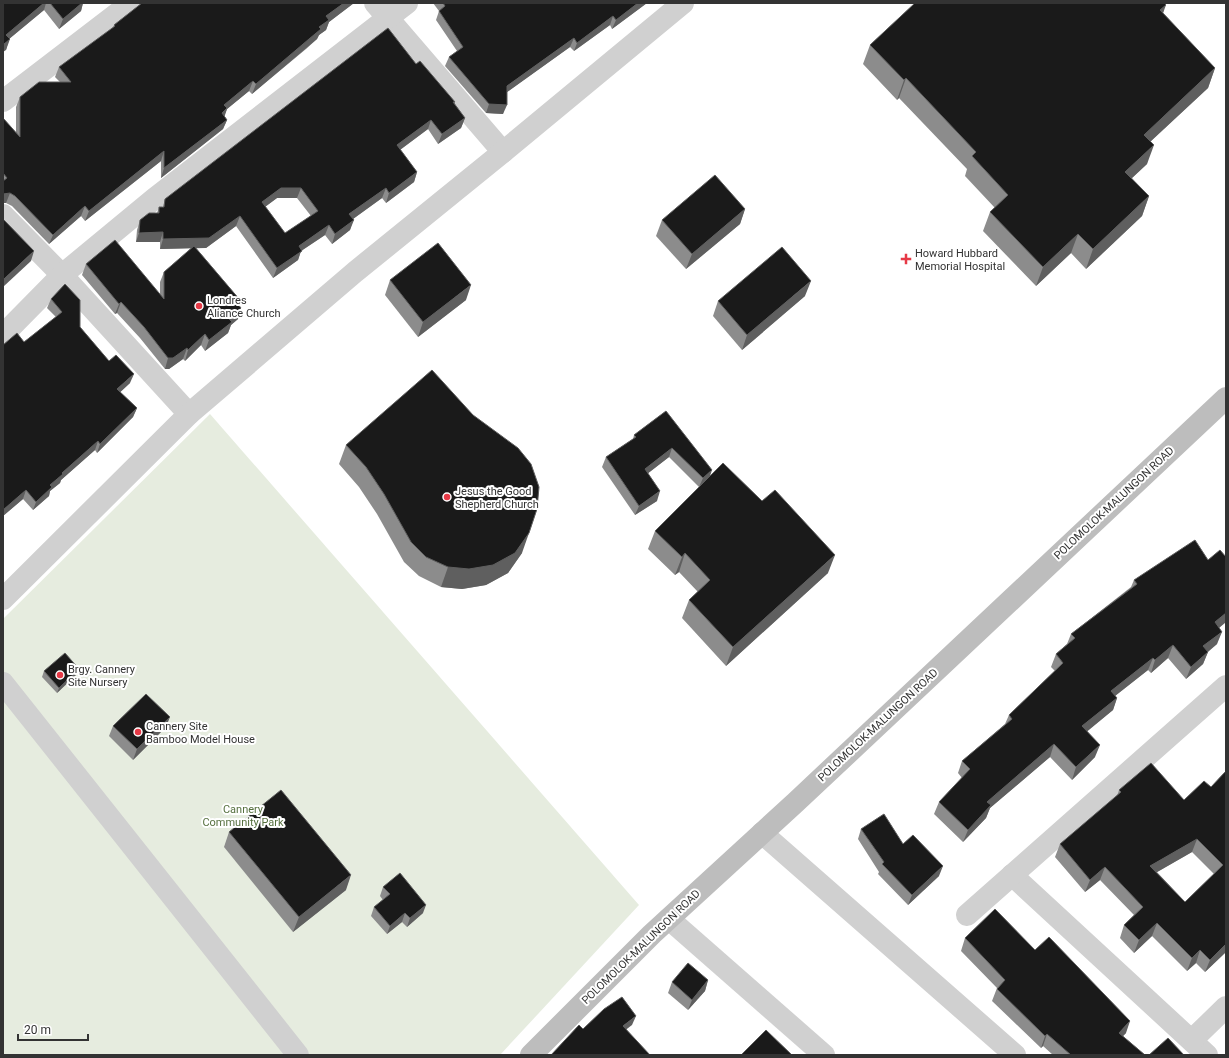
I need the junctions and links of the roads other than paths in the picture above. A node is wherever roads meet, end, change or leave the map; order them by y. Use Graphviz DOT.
graph roads {
  1 [pos="131,3"];
  2 [pos="407,3"];
  3 [pos="683,3"];
  4 [pos="382,10"];
  5 [pos="3,101"];
  6 [pos="503,152"];
  7 [pos="3,215"];
  8 [pos="62,276"];
  9 [pos="3,336"];
  10 [pos="1226,398"];
  11 [pos="189,414"];
  12 [pos="3,599"];
  13 [pos="3,683"];
  14 [pos="1226,686"];
  15 [pos="762,833"];
  16 [pos="1012,875"];
  17 [pos="967,915"];
  18 [pos="669,918"];
  19 [pos="1226,1008"];
  20 [pos="1192,1040"];
  21 [pos="298,1055"];
  22 [pos="532,1055"];
  23 [pos="824,1055"];
  24 [pos="1015,1055"];
  25 [pos="1207,1055"];
  1 -- 5 [label="street"];
  2 -- 4 [label="street"];
  3 -- 6 [label="street"];
  4 -- 6 [label="street"];
  4 -- 8 [label="street"];
  6 -- 11 [label="street"];
  7 -- 8 [label="street"];
  8 -- 9 [label="street"];
  8 -- 11 [label="street"];
  10 -- 15 [label="main road, POLOMOLOK-MALUNGON ROAD"];
  11 -- 12 [label="street"];
  13 -- 21 [label="street"];
  14 -- 16 [label="street"];
  15 -- 18 [label="main road, POLOMOLOK-MALUNGON ROAD"];
  15 -- 24 [label="street"];
  16 -- 17 [label="street"];
  16 -- 20 [label="street"];
  18 -- 22 [label="main road, POLOMOLOK-MALUNGON ROAD"];
  18 -- 23 [label="street"];
  19 -- 20 [label="street"];
  20 -- 25 [label="street"];
}
